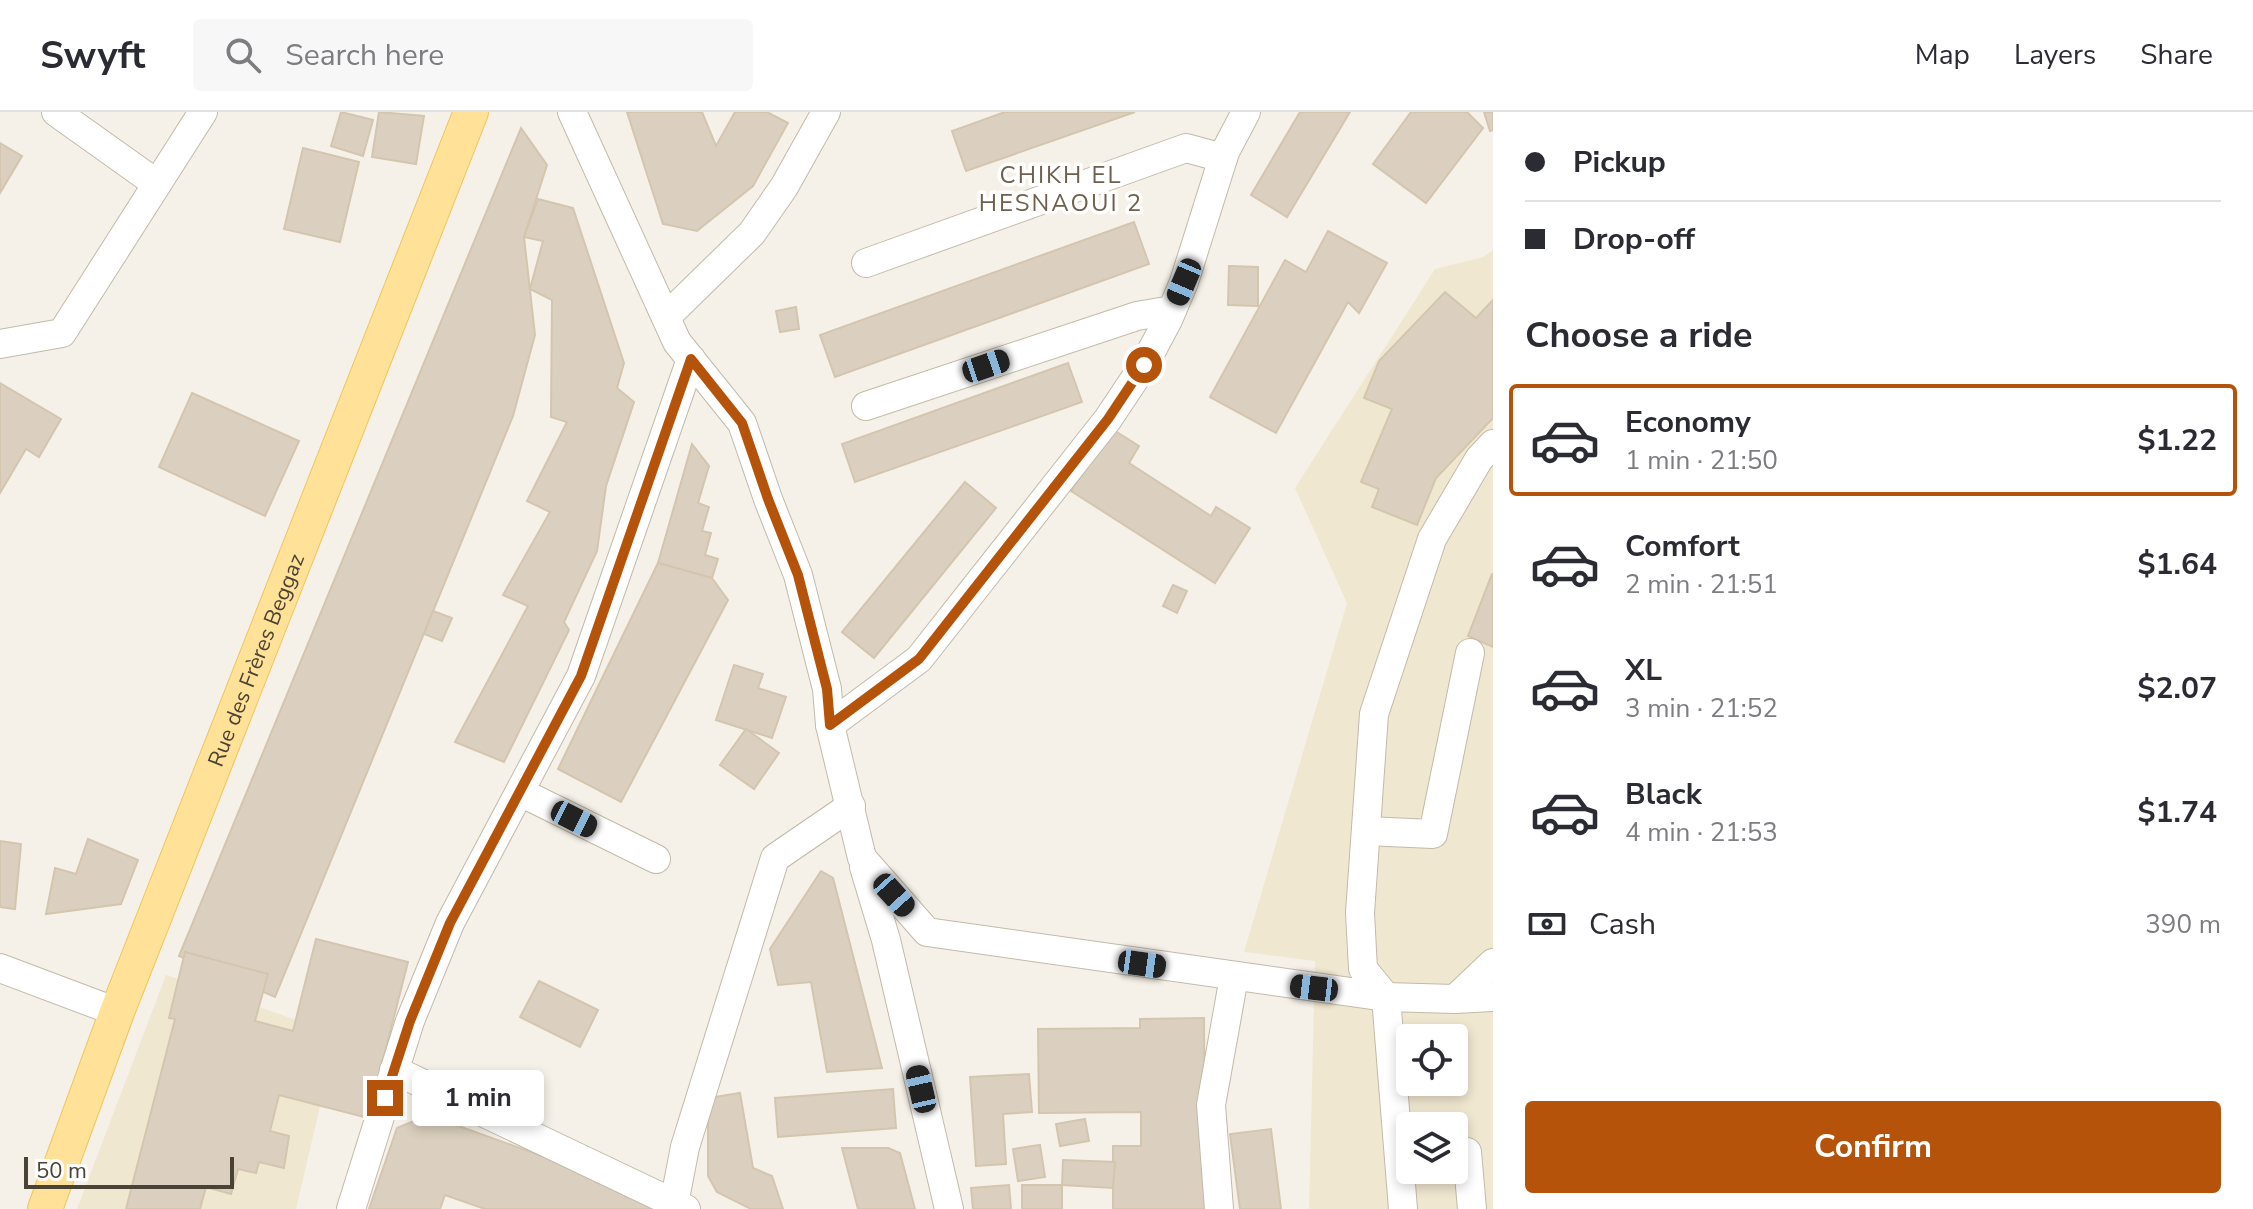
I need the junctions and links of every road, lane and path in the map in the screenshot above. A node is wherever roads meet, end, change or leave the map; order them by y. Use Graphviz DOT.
graph roads {
  1 [pos="56,112"];
  2 [pos="203,112"];
  3 [pos="471,112"];
  4 [pos="572,112"];
  5 [pos="1246,112"];
  6 [pos="828,113"];
  7 [pos="1223,158"];
  8 [pos="157,184"];
  9 [pos="866,263"];
  10 [pos="1172,310"];
  11 [pos="666,317"];
  12 [pos="0,344"];
  13 [pos="691,359"];
  14 [pos="866,406"];
  15 [pos="1493,444"];
  16 [pos="1470,653"];
  17 [pos="830,725"];
  18 [pos="520,792"];
  19 [pos="851,806"];
  20 [pos="1366,831"];
  21 [pos="862,858"];
  22 [pos="656,859"];
  23 [pos="1493,963"];
  24 [pos="0,968"];
  25 [pos="1234,977"];
  26 [pos="1386,997"];
  27 [pos="1493,997"];
  28 [pos="1455,999"];
  29 [pos="117,1012"];
  30 [pos="394,1070"];
  31 [pos="1399,1112"];
  32 [pos="1468,1163"];
  33 [pos="1403,1184"];
  34 [pos="678,1207"];
  35 [pos="45,1209"];
  36 [pos="351,1209"];
  37 [pos="949,1209"];
  38 [pos="1219,1209"];
  39 [pos="1403,1209"];
  40 [pos="1472,1209"];
  1 -- 8 [label="street"];
  2 -- 8 [label="street"];
  3 -- 29 [label="main road, Rue des Frères Beggaz"];
  4 -- 11 [label="street"];
  5 -- 7 [label="street"];
  6 -- 11 [label="street"];
  7 -- 9 [label="street"];
  7 -- 10 [label="street"];
  8 -- 12 [label="street"];
  10 -- 14 [label="street"];
  10 -- 17 [label="street"];
  11 -- 13 [label="street"];
  13 -- 17 [label="street"];
  13 -- 18 [label="street"];
  15 -- 20 [label="street"];
  16 -- 20 [label="street"];
  17 -- 19 [label="street"];
  18 -- 22 [label="street"];
  18 -- 30 [label="street"];
  19 -- 21 [label="street"];
  19 -- 34 [label="street"];
  20 -- 26 [label="street"];
  21 -- 25 [label="street"];
  21 -- 37 [label="street"];
  23 -- 28 [label="street"];
  24 -- 29 [label="street"];
  25 -- 26 [label="street"];
  25 -- 38 [label="street"];
  26 -- 28 [label="street"];
  26 -- 31 [label="street"];
  27 -- 28 [label="street"];
  29 -- 35 [label="main road, Rue des Frères Beggaz"];
  30 -- 34 [label="street"];
  30 -- 36 [label="street"];
  32 -- 40 [label="street"];
  33 -- 39 [label="street"];
}
